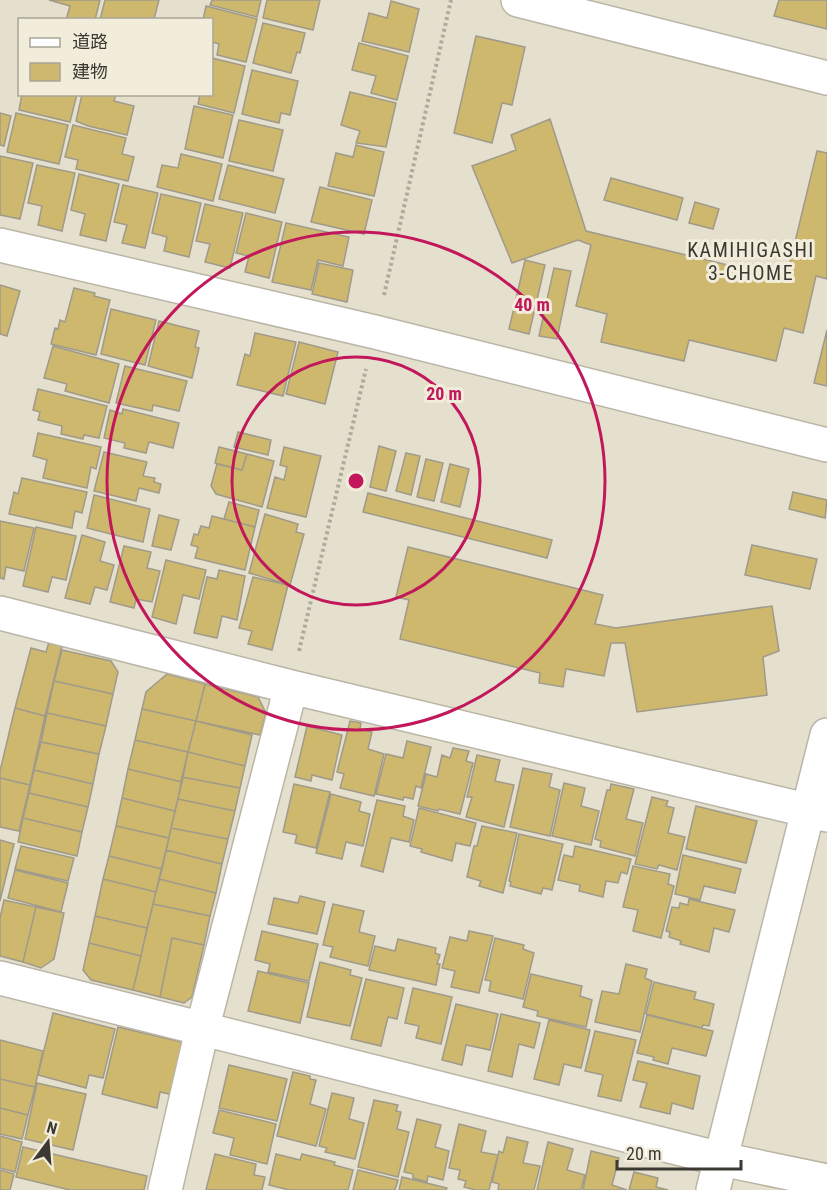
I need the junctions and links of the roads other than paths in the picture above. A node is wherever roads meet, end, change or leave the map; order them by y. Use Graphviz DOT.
graph roads {
  1 [pos="518,0"];
  2 [pos="827,78"];
  3 [pos="0,244"];
  4 [pos="827,445"];
  5 [pos="0,613"];
  6 [pos="291,687"];
  7 [pos="827,735"];
  8 [pos="818,812"];
  9 [pos="0,978"];
  10 [pos="202,1030"];
  11 [pos="717,1174"];
  12 [pos="827,1181"];
  13 [pos="165,1190"];
  1 -- 2 [label="street"];
  3 -- 4 [label="street"];
  5 -- 6 [label="street"];
  6 -- 8 [label="street"];
  6 -- 10 [label="street"];
  7 -- 8 [label="street"];
  8 -- 11 [label="street"];
  9 -- 10 [label="street"];
  10 -- 11 [label="street"];
  10 -- 13 [label="street"];
  11 -- 12 [label="street"];
}
